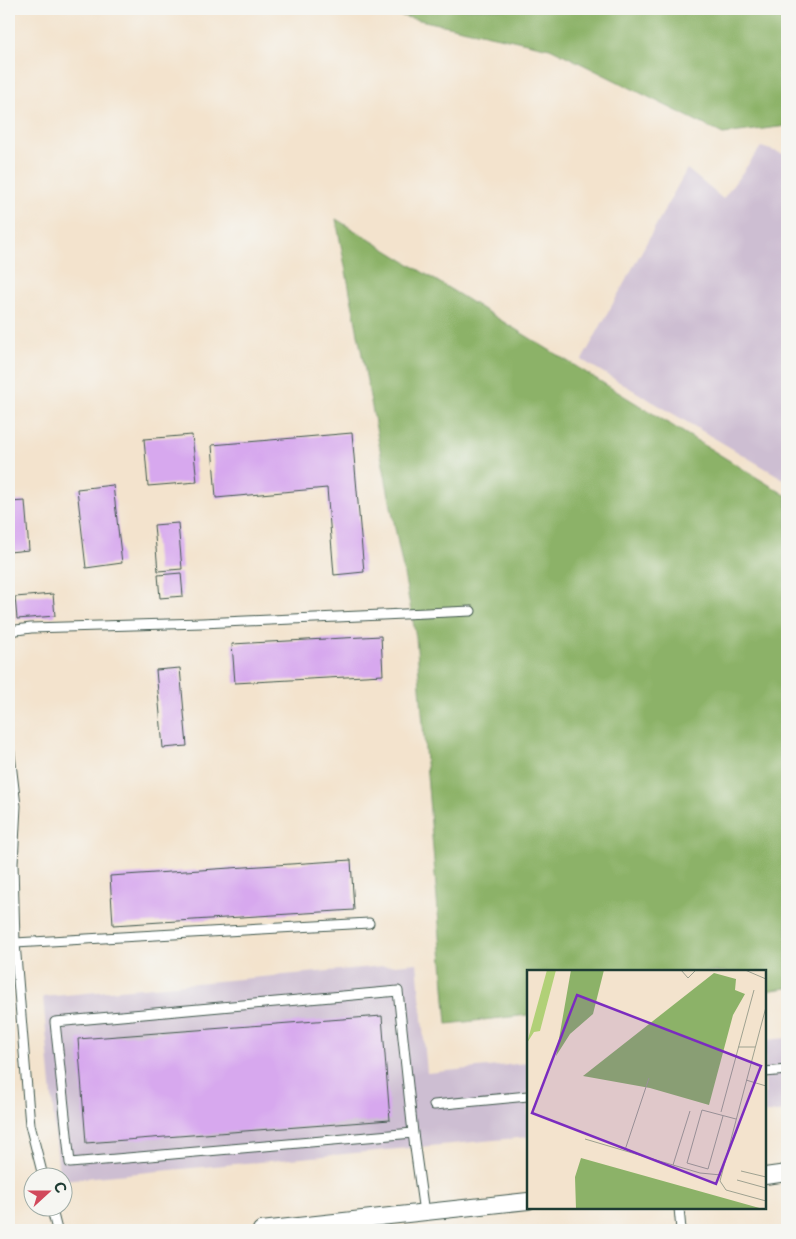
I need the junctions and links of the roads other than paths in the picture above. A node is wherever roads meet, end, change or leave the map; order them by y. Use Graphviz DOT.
graph roads {
  1 [pos="471,611"];
  2 [pos="9,630"];
  3 [pos="9,746"];
  4 [pos="369,923"];
  5 [pos="15,943"];
  6 [pos="787,1070"];
  7 [pos="766,1072"];
  8 [pos="527,1096"];
  9 [pos="434,1106"];
  10 [pos="413,1133"];
  11 [pos="40,1166"];
  12 [pos="787,1173"];
  13 [pos="766,1176"];
  14 [pos="527,1201"];
  15 [pos="679,1209"];
  16 [pos="424,1213"];
  17 [pos="54,1216"];
  18 [pos="57,1230"];
  19 [pos="261,1230"];
  20 [pos="681,1230"];
  1 -- 2 [label="lane"];
  3 -- 5 [label="lane"];
  4 -- 5 [label="lane"];
  5 -- 11 [label="lane"];
  6 -- 7 [label="lane"];
  8 -- 9 [label="lane"];
  10 -- 10 [label="lane"];
  10 -- 16 [label="lane"];
  12 -- 13 [label="street"];
  14 -- 16 [label="street"];
  15 -- 20 [label="lane"];
  16 -- 19 [label="street"];
  17 -- 18 [label="lane"];
}
